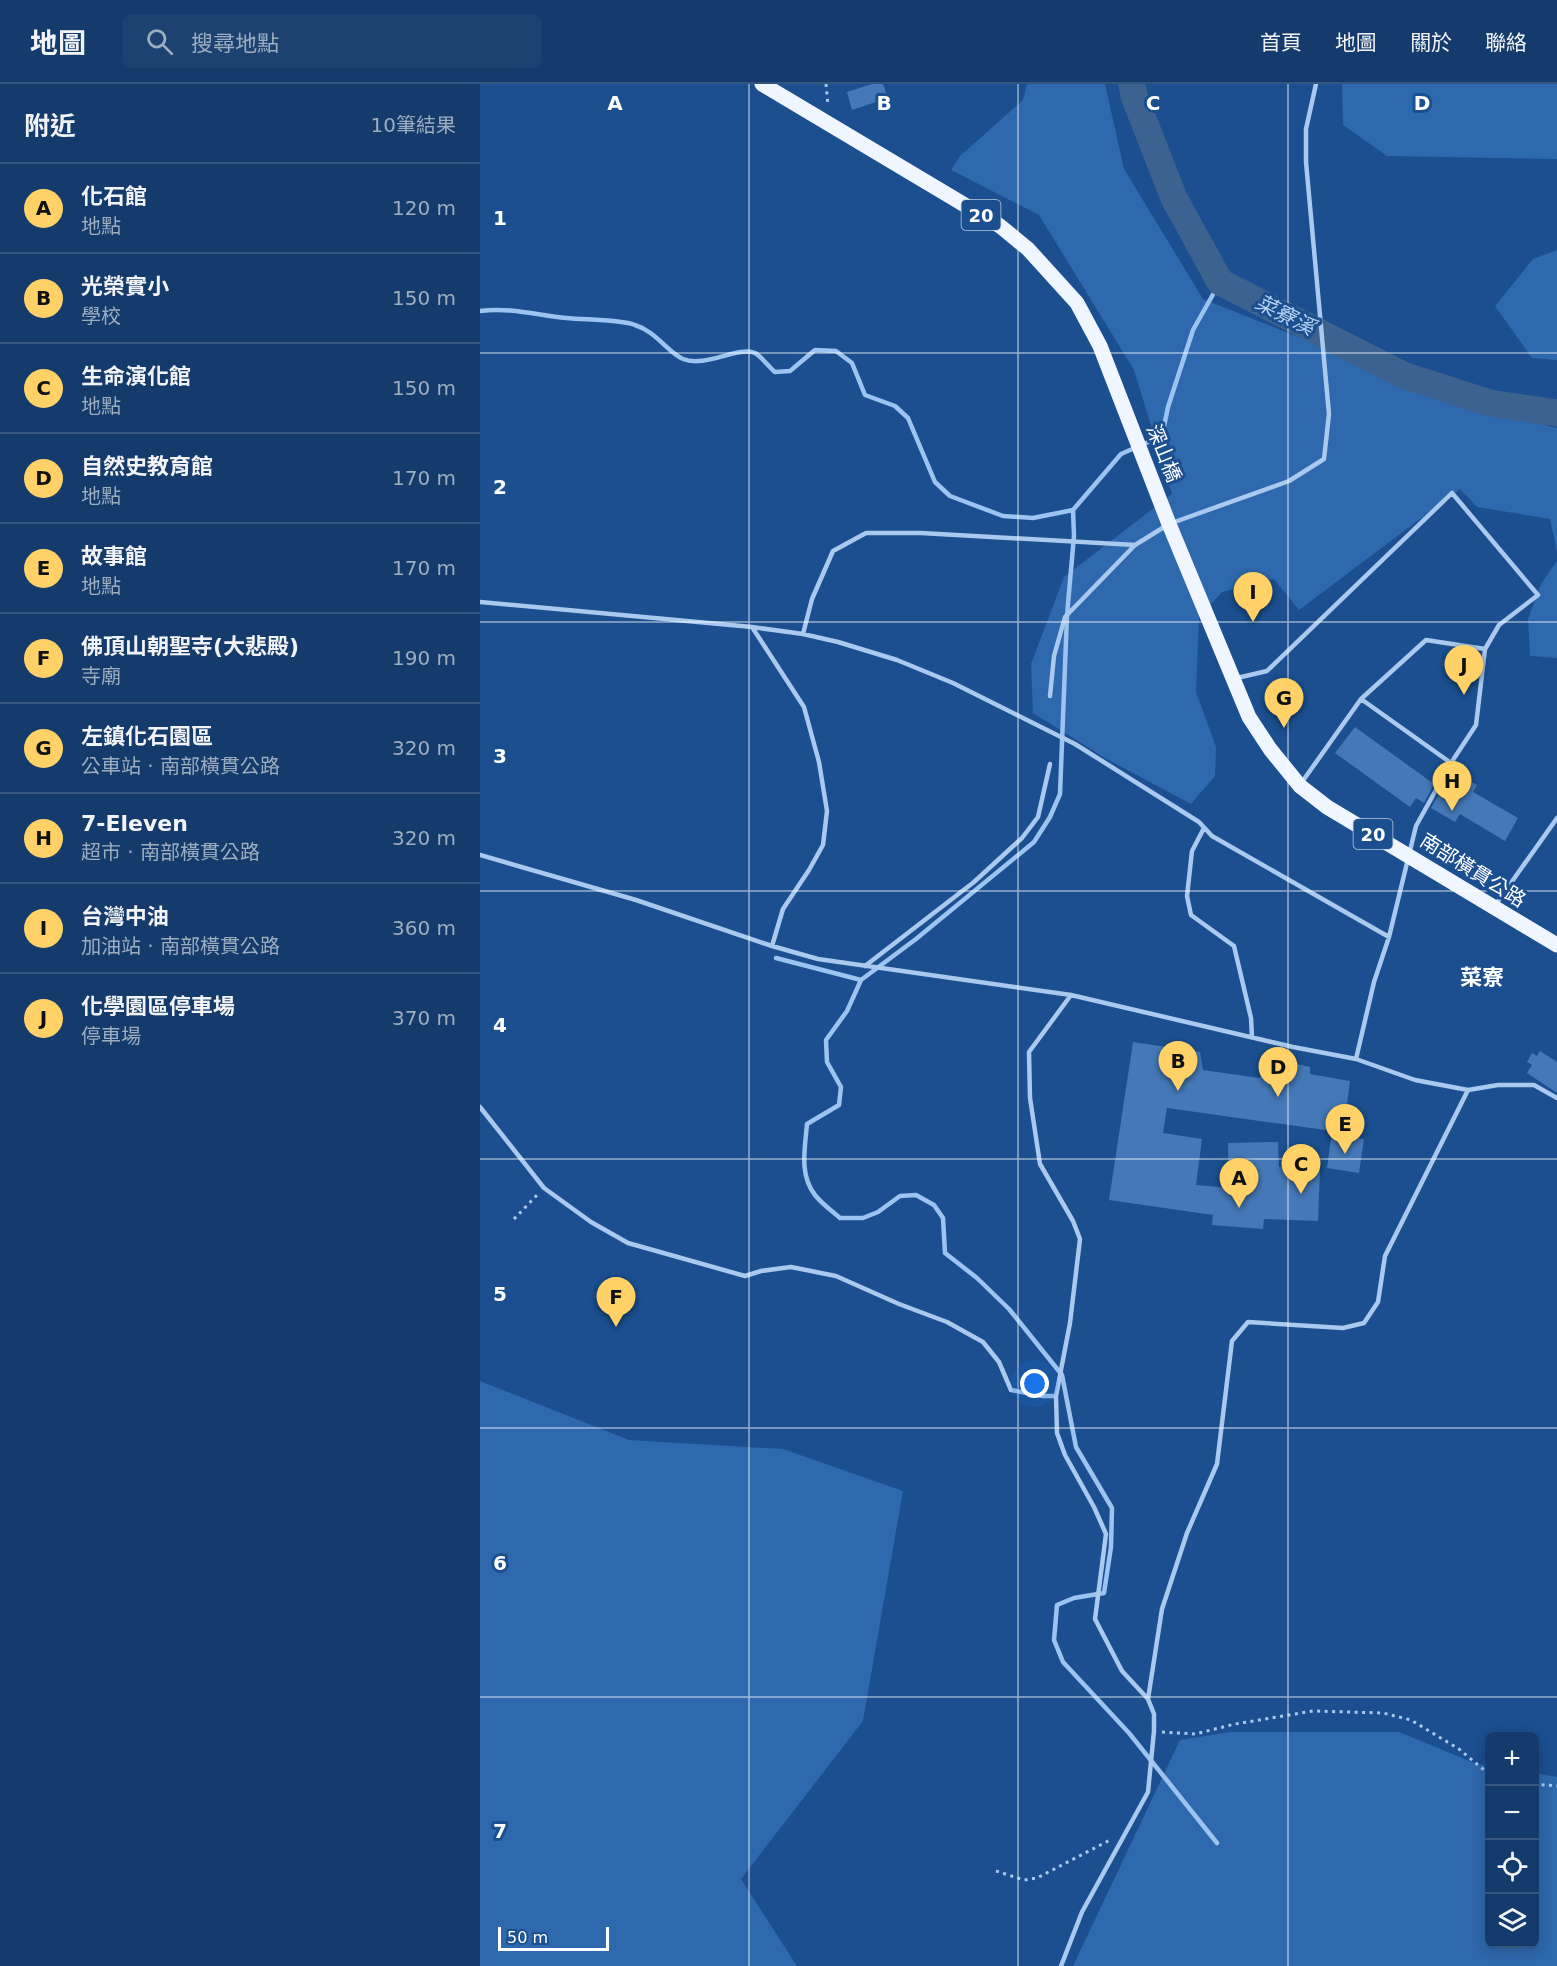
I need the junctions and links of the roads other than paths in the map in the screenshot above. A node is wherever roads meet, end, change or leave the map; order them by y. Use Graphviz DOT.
graph roads {
  1 [pos="762,84"];
  2 [pos="1316,84"];
  3 [pos="1162,504"];
  4 [pos="1169,524"];
  5 [pos="1135,545"];
  6 [pos="480,602"];
  7 [pos="752,627"];
  8 [pos="803,634"];
  9 [pos="1485,649"];
  10 [pos="1233,679"];
  11 [pos="1050,696"];
  12 [pos="1361,699"];
  13 [pos="1451,763"];
  14 [pos="1050,764"];
  15 [pos="1300,786"];
  16 [pos="1557,818"];
  17 [pos="1204,828"];
  18 [pos="480,855"];
  19 [pos="1409,855"];
  20 [pos="1493,909"];
  21 [pos="1389,937"];
  22 [pos="1557,945"];
  23 [pos="772,946"];
  24 [pos="865,966"];
  25 [pos="1071,995"];
  26 [pos="1252,1038"];
  27 [pos="1356,1059"];
  28 [pos="1468,1090"];
  29 [pos="1557,1098"];
  30 [pos="480,1107"];
  31 [pos="1056,1396"];
  32 [pos="1148,1699"];
  33 [pos="1060,1966"];
  1 -- 3 [label="main road, 深山橋 / 20"];
  2 -- 4 [label="lane"];
  3 -- 4 [label="main road, 南部橫貫公路 / 20"];
  4 -- 5 [label="lane"];
  4 -- 10 [label="main road, 南部橫貫公路 / 20"];
  5 -- 8 [label="lane"];
  5 -- 11 [label="lane"];
  6 -- 7 [label="lane"];
  7 -- 8 [label="lane"];
  7 -- 23 [label="lane"];
  8 -- 17 [label="lane"];
  9 -- 10 [label="lane"];
  9 -- 12 [label="lane"];
  9 -- 13 [label="lane"];
  10 -- 15 [label="main road, 南部橫貫公路 / 20"];
  12 -- 13 [label="lane"];
  12 -- 15 [label="lane"];
  13 -- 19 [label="lane"];
  14 -- 24 [label="lane"];
  15 -- 19 [label="main road, 南部橫貫公路 / 20"];
  16 -- 20 [label="lane"];
  17 -- 21 [label="lane"];
  17 -- 26 [label="lane"];
  18 -- 23 [label="lane"];
  19 -- 20 [label="main road, 南部橫貫公路 / 20"];
  19 -- 21 [label="lane"];
  20 -- 22 [label="main road, 南部橫貫公路 / 20"];
  21 -- 27 [label="lane"];
  23 -- 24 [label="lane"];
  24 -- 25 [label="lane"];
  25 -- 26 [label="lane"];
  25 -- 31 [label="lane"];
  26 -- 27 [label="lane"];
  27 -- 28 [label="lane"];
  28 -- 29 [label="lane"];
  28 -- 32 [label="lane"];
  30 -- 31 [label="lane"];
  31 -- 32 [label="lane"];
  32 -- 33 [label="lane"];
}
